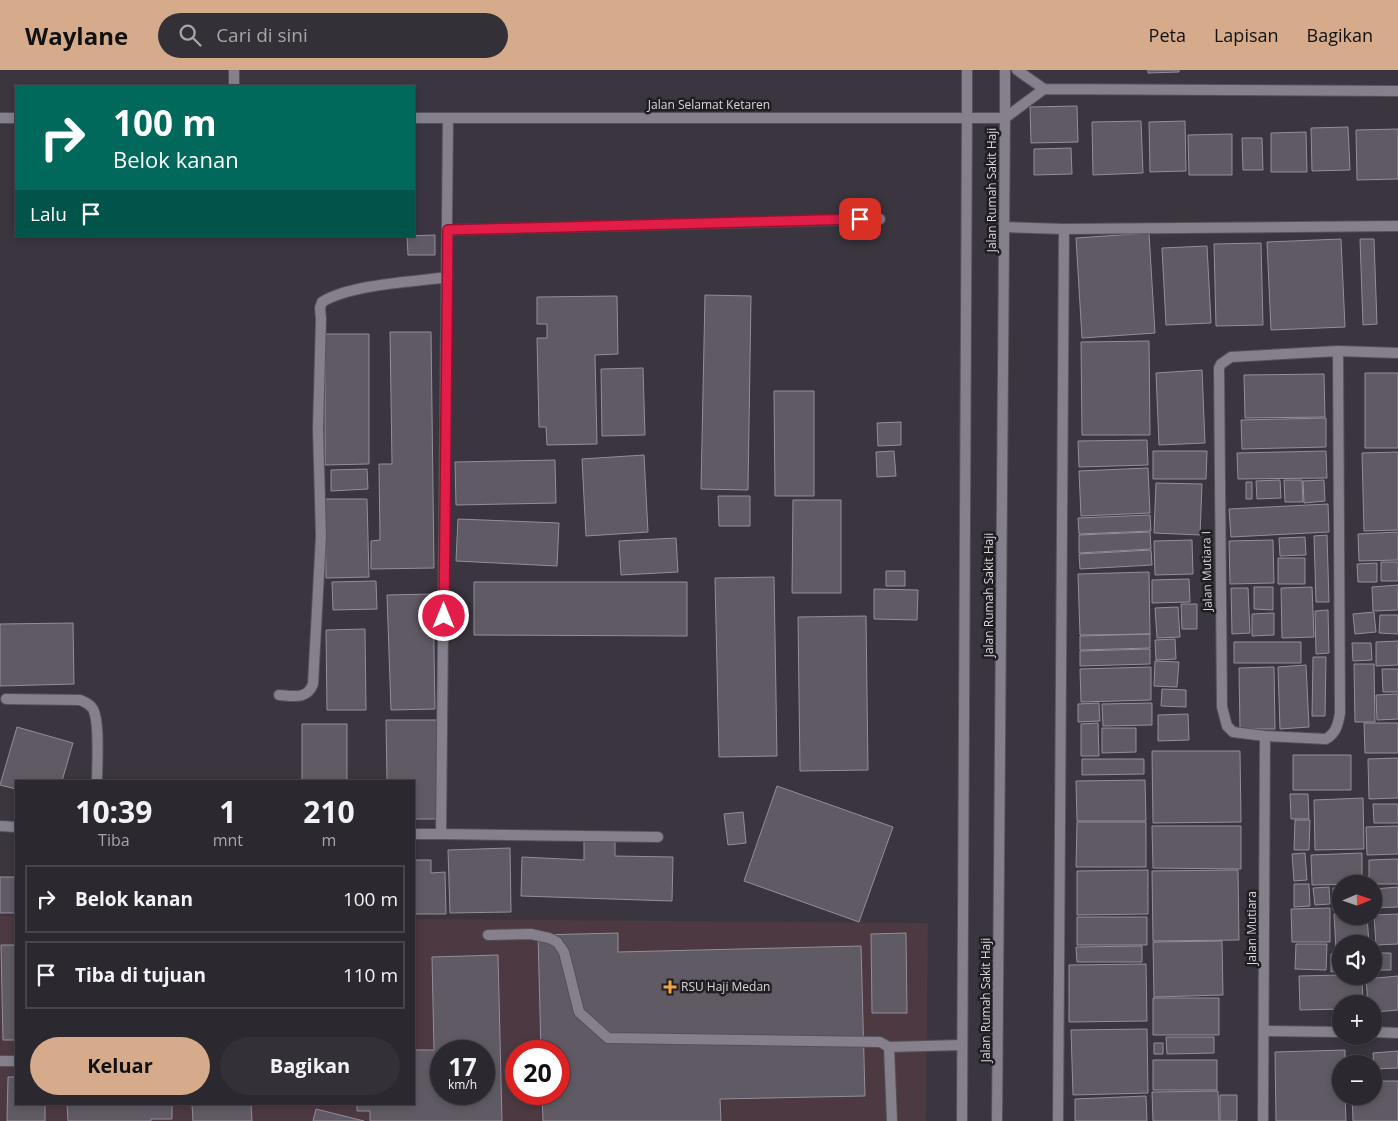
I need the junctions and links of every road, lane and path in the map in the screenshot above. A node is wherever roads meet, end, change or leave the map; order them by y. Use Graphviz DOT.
graph roads {
  1 [pos="234,70"];
  2 [pos="967,70"];
  3 [pos="1005,70"];
  4 [pos="1017,70"];
  5 [pos="234,85"];
  6 [pos="1044,89"];
  7 [pos="1398,91"];
  8 [pos="0,118"];
  9 [pos="15,118"];
  10 [pos="415,118"];
  11 [pos="448,118"];
  12 [pos="967,118"];
  13 [pos="1005,118"];
  14 [pos="880,218"];
  15 [pos="1398,226"];
  16 [pos="1004,227"];
  17 [pos="1064,229"];
  18 [pos="448,230"];
  19 [pos="448,278"];
  20 [pos="1338,351"];
  21 [pos="1398,353"];
  22 [pos="279,695"];
  23 [pos="6,699"];
  24 [pos="1266,736"];
  25 [pos="97,780"];
  26 [pos="0,826"];
  27 [pos="15,827"];
  28 [pos="415,834"];
  29 [pos="441,834"];
  30 [pos="658,837"];
  31 [pos="488,935"];
  32 [pos="1264,1031"];
  33 [pos="1332,1032"];
  34 [pos="1382,1032"];
  35 [pos="1398,1033"];
  36 [pos="962,1044"];
  37 [pos="889,1047"];
  38 [pos="0,1061"];
  39 [pos="15,1061"];
  40 [pos="892,1121"];
  41 [pos="962,1121"];
  42 [pos="997,1121"];
  43 [pos="1058,1121"];
  44 [pos="1263,1121"];
  1 -- 5 [label="street"];
  2 -- 12 [label="street, Jalan Rumah Sakit Haji"];
  3 -- 13 [label="street, Jalan Rumah Sakit Haji"];
  4 -- 6 [label="street"];
  6 -- 7 [label="street"];
  6 -- 13 [label="street"];
  8 -- 9 [label="street"];
  10 -- 11 [label="street, Jalan Selamat Ketaren"];
  11 -- 12 [label="street, Jalan Selamat Ketaren"];
  11 -- 18 [label="street"];
  12 -- 13 [label="street, Jalan Selamat Ketaren"];
  12 -- 36 [label="street, Jalan Rumah Sakit Haji"];
  13 -- 16 [label="street, Jalan Rumah Sakit Haji"];
  14 -- 18 [label="street"];
  15 -- 17 [label="street"];
  16 -- 17 [label="street"];
  16 -- 42 [label="street, Jalan Rumah Sakit Haji"];
  17 -- 43 [label="street"];
  18 -- 19 [label="street"];
  19 -- 22 [label="street"];
  19 -- 29 [label="street"];
  20 -- 21 [label="street"];
  20 -- 24 [label="street"];
  20 -- 24 [label="street, Jalan Mutiara I"];
  23 -- 25 [label="street"];
  24 -- 32 [label="street, Jalan Mutiara"];
  26 -- 27 [label="street"];
  28 -- 29 [label="street"];
  29 -- 30 [label="street"];
  31 -- 37 [label="street"];
  32 -- 33 [label="street"];
  32 -- 44 [label="street, Jalan Mutiara"];
  34 -- 35 [label="street"];
  36 -- 37 [label="street"];
  36 -- 41 [label="street, Jalan Rumah Sakit Haji"];
  37 -- 40 [label="street"];
  38 -- 39 [label="street"];
}
